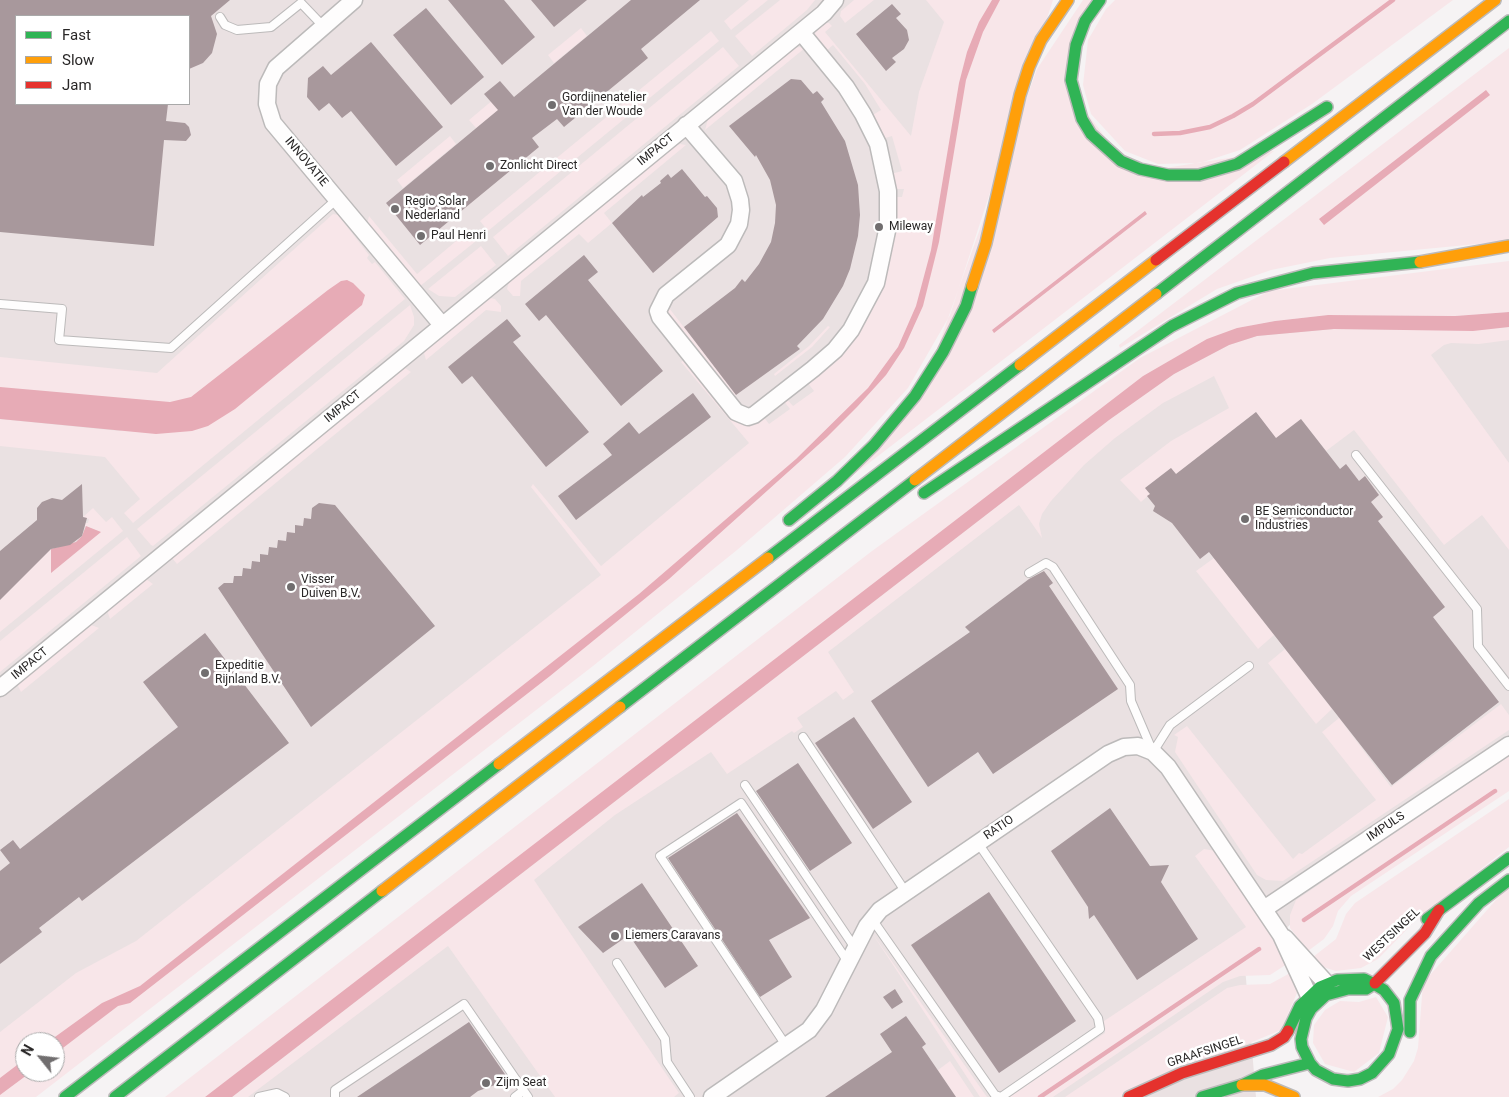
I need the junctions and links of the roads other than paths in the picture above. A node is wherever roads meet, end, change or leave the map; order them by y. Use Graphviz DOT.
graph roads {
  1 [pos="354,0"];
  2 [pos="835,0"];
  3 [pos="1068,0"];
  4 [pos="1100,0"];
  5 [pos="1495,0"];
  6 [pos="303,2"];
  7 [pos="220,17"];
  8 [pos="1509,21"];
  9 [pos="323,26"];
  10 [pos="1461,26"];
  11 [pos="801,32"];
  12 [pos="1384,70"];
  13 [pos="1336,100"];
  14 [pos="686,126"];
  15 [pos="337,199"];
  16 [pos="1509,246"];
  17 [pos="0,304"];
  18 [pos="442,325"];
  19 [pos="1356,456"];
  20 [pos="915,499"];
  21 [pos="783,526"];
  22 [pos="874,527"];
  23 [pos="1029,573"];
  24 [pos="700,596"];
  25 [pos="709,638"];
  26 [pos="1249,666"];
  27 [pos="616,677"];
  28 [pos="1509,686"];
  29 [pos="0,688"];
  30 [pos="803,737"];
  31 [pos="1509,745"];
  32 [pos="1153,752"];
  33 [pos="745,785"];
  34 [pos="978,842"];
  35 [pos="1509,858"];
  36 [pos="1509,880"];
  37 [pos="905,891"];
  38 [pos="1264,909"];
  39 [pos="872,919"];
  40 [pos="1281,935"];
  41 [pos="852,955"];
  42 [pos="1431,956"];
  43 [pos="617,963"];
  44 [pos="1408,978"];
  45 [pos="1369,982"];
  46 [pos="1326,983"];
  47 [pos="1310,1002"];
  48 [pos="1408,1042"];
  49 [pos="787,1046"];
  50 [pos="1310,1063"];
  51 [pos="1360,1080"];
  52 [pos="1242,1085"];
  53 [pos="1357,1092"];
  54 [pos="526,1094"];
  55 [pos="66,1097"];
  56 [pos="115,1097"];
  57 [pos="259,1097"];
  58 [pos="285,1097"];
  59 [pos="335,1097"];
  60 [pos="515,1097"];
  61 [pos="690,1097"];
  62 [pos="712,1097"];
  63 [pos="1129,1097"];
  64 [pos="1202,1097"];
  65 [pos="1294,1097"];
  1 -- 9 [label="street, INNOVATIE"];
  2 -- 11 [label="street, IMPACT"];
  3 -- 21 [label="main road"];
  4 -- 13 [label="main road"];
  5 -- 10 [label="main road"];
  6 -- 7 [label="lane"];
  6 -- 9 [label="lane"];
  8 -- 25 [label="main road"];
  9 -- 15 [label="street, INNOVATIE"];
  10 -- 12 [label="main road"];
  10 -- 27 [label="main road"];
  11 -- 14 [label="street, IMPACT"];
  11 -- 14 [label="street, IMPACT"];
  14 -- 18 [label="street, IMPACT"];
  15 -- 17 [label="lane"];
  15 -- 18 [label="street, INNOVATIE"];
  16 -- 20 [label="main road"];
  18 -- 29 [label="street, IMPACT"];
  19 -- 28 [label="lane"];
  22 -- 25 [label="main road"];
  23 -- 32 [label="lane"];
  24 -- 27 [label="main road"];
  25 -- 56 [label="main road"];
  26 -- 32 [label="lane"];
  27 -- 55 [label="main road"];
  30 -- 37 [label="lane"];
  31 -- 38 [label="street, IMPULS"];
  32 -- 34 [label="street, RATIO"];
  32 -- 38 [label="street"];
  33 -- 41 [label="lane"];
  34 -- 37 [label="street, RATIO"];
  34 -- 39 [label="lane"];
  35 -- 45 [label="main road, WESTSINGEL"];
  36 -- 42 [label="main road"];
  37 -- 39 [label="street, RATIO"];
  38 -- 40 [label="street"];
  39 -- 41 [label="street, RATIO"];
  40 -- 46 [label="street"];
  40 -- 47 [label="street"];
  41 -- 49 [label="street, RATIO"];
  41 -- 49 [label="lane"];
  42 -- 44 [label="main road"];
  42 -- 48 [label="main road"];
  43 -- 61 [label="lane"];
  45 -- 46 [label="main road"];
  45 -- 47 [label="main road"];
  45 -- 51 [label="main road"];
  46 -- 47 [label="main road"];
  47 -- 50 [label="main road"];
  47 -- 63 [label="main road, GRAAFSINGEL"];
  49 -- 62 [label="street, RATIO"];
  50 -- 51 [label="main road"];
  50 -- 52 [label="main road"];
  51 -- 53 [label="main road"];
  52 -- 64 [label="main road"];
  52 -- 65 [label="main road"];
  54 -- 59 [label="lane"];
  54 -- 60 [label="lane"];
  57 -- 58 [label="lane"];
}
